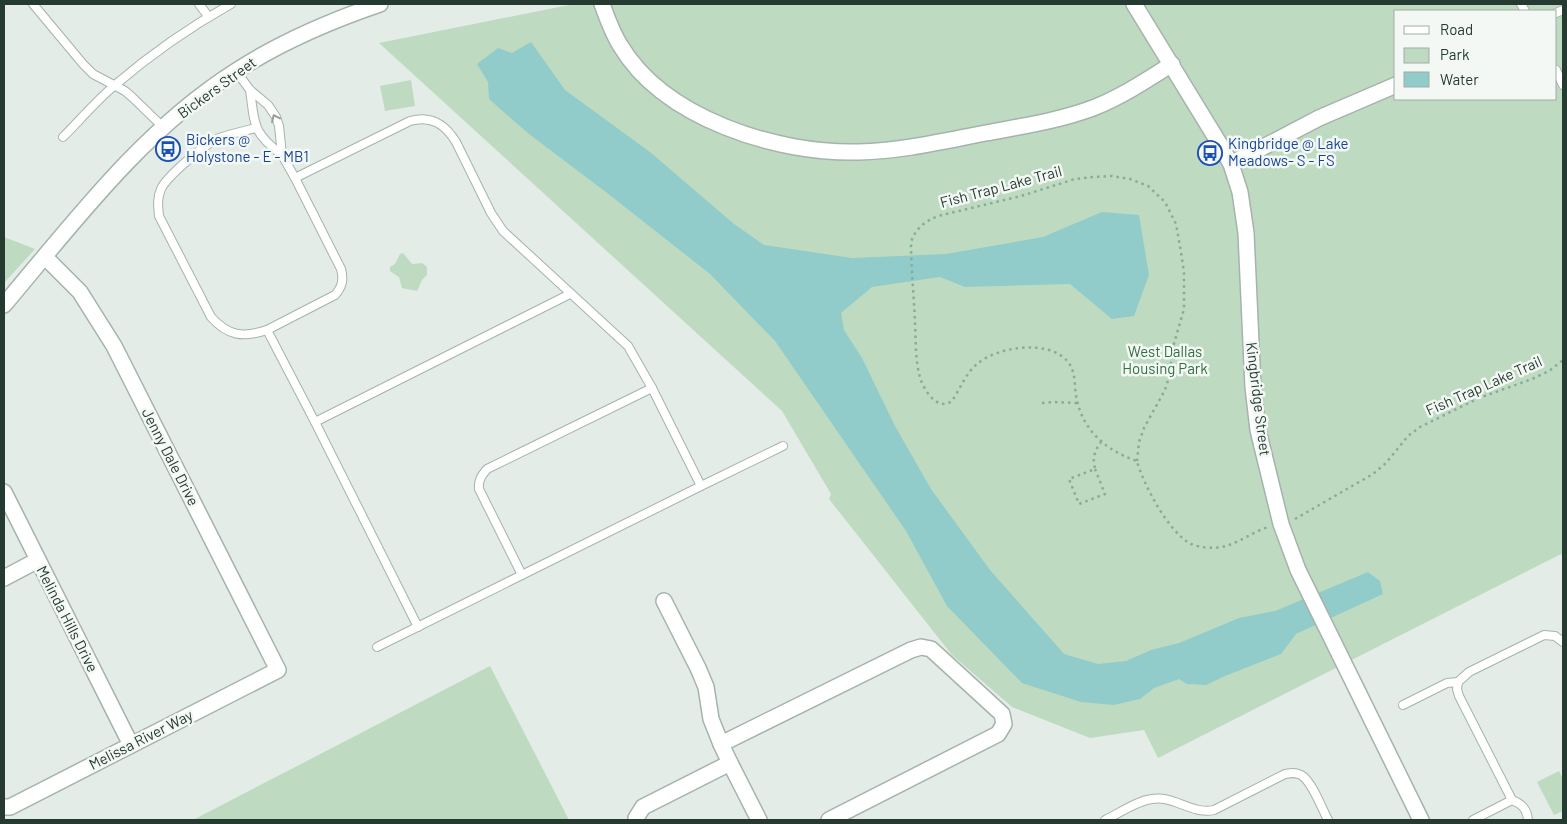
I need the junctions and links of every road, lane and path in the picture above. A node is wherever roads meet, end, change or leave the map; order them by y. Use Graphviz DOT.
graph roads {
  1 [pos="33,4"];
  2 [pos="199,4"];
  3 [pos="230,4"];
  4 [pos="380,4"];
  5 [pos="602,4"];
  6 [pos="1134,4"];
  7 [pos="208,16"];
  8 [pos="1172,64"];
  9 [pos="236,71"];
  10 [pos="1557,72"];
  11 [pos="1563,85"];
  12 [pos="114,86"];
  13 [pos="1394,86"];
  14 [pos="250,90"];
  15 [pos="163,127"];
  16 [pos="256,128"];
  17 [pos="63,137"];
  18 [pos="282,155"];
  19 [pos="1231,164"];
  20 [pos="295,178"];
  21 [pos="45,257"];
  22 [pos="570,294"];
  23 [pos="4,305"];
  24 [pos="267,330"];
  25 [pos="1563,360"];
  26 [pos="652,388"];
  27 [pos="1042,403"];
  28 [pos="1077,403"];
  29 [pos="315,422"];
  30 [pos="1100,442"];
  31 [pos="783,446"];
  32 [pos="1137,461"];
  33 [pos="1095,469"];
  34 [pos="700,486"];
  35 [pos="4,492"];
  36 [pos="1280,524"];
  37 [pos="38,560"];
  38 [pos="522,575"];
  39 [pos="4,578"];
  40 [pos="664,601"];
  41 [pos="418,627"];
  42 [pos="1563,642"];
  43 [pos="377,647"];
  44 [pos="278,670"];
  45 [pos="1458,682"];
  46 [pos="1403,705"];
  47 [pos="721,744"];
  48 [pos="131,745"];
  49 [pos="730,763"];
  50 [pos="1512,800"];
  51 [pos="4,807"];
  52 [pos="636,820"];
  53 [pos="759,820"];
  54 [pos="829,820"];
  55 [pos="1105,820"];
  56 [pos="1328,820"];
  57 [pos="1421,820"];
  58 [pos="1473,820"];
  59 [pos="1528,820"];
  1 -- 12 [label="lane"];
  2 -- 7 [label="lane"];
  3 -- 7 [label="lane"];
  4 -- 9 [label="street, Bickers Street"];
  5 -- 8 [label="street"];
  6 -- 8 [label="street, Kingbridge Street"];
  7 -- 12 [label="lane"];
  8 -- 19 [label="street, Kingbridge Street"];
  9 -- 14 [label="lane"];
  9 -- 15 [label="street, Bickers Street"];
  10 -- 11 [label="lane"];
  12 -- 15 [label="lane"];
  12 -- 17 [label="lane"];
  13 -- 19 [label="street"];
  14 -- 16 [label="lane"];
  18 -- 14 [label="lane, one-way"];
  15 -- 21 [label="street, Bickers Street"];
  16 -- 18 [label="lane"];
  16 -- 24 [label="lane"];
  18 -- 20 [label="lane"];
  19 -- 36 [label="street, Kingbridge Street"];
  20 -- 22 [label="lane"];
  20 -- 24 [label="lane"];
  21 -- 23 [label="street, Bickers Street"];
  21 -- 44 [label="street, Jenny Dale Drive"];
  22 -- 26 [label="lane"];
  22 -- 29 [label="lane"];
  24 -- 29 [label="lane"];
  25 -- 36 [label="path, Fish Trap Lake Trail"];
  26 -- 34 [label="lane"];
  26 -- 38 [label="lane"];
  27 -- 28 [label="path"];
  28 -- 30 [label="path, Fish Trap Lake Trail"];
  28 -- 32 [label="path, Fish Trap Lake Trail"];
  29 -- 41 [label="lane"];
  30 -- 32 [label="path, Fish Trap Lake Trail"];
  30 -- 33 [label="path"];
  31 -- 34 [label="lane"];
  32 -- 36 [label="path, Fish Trap Lake Trail"];
  33 -- 33 [label="path"];
  34 -- 38 [label="lane"];
  35 -- 37 [label="street, Melinda Hills Drive"];
  36 -- 57 [label="street, Kingbridge Street"];
  37 -- 39 [label="street"];
  37 -- 48 [label="street, Melinda Hills Drive"];
  38 -- 41 [label="lane"];
  40 -- 47 [label="street"];
  41 -- 43 [label="lane"];
  42 -- 45 [label="lane"];
  44 -- 48 [label="street, Melissa River Way"];
  45 -- 46 [label="lane"];
  45 -- 50 [label="lane"];
  47 -- 49 [label="street"];
  47 -- 54 [label="street"];
  48 -- 51 [label="street, Melissa River Way"];
  49 -- 52 [label="street"];
  49 -- 53 [label="street"];
  50 -- 58 [label="lane"];
  50 -- 59 [label="lane"];
  55 -- 56 [label="lane"];
}
